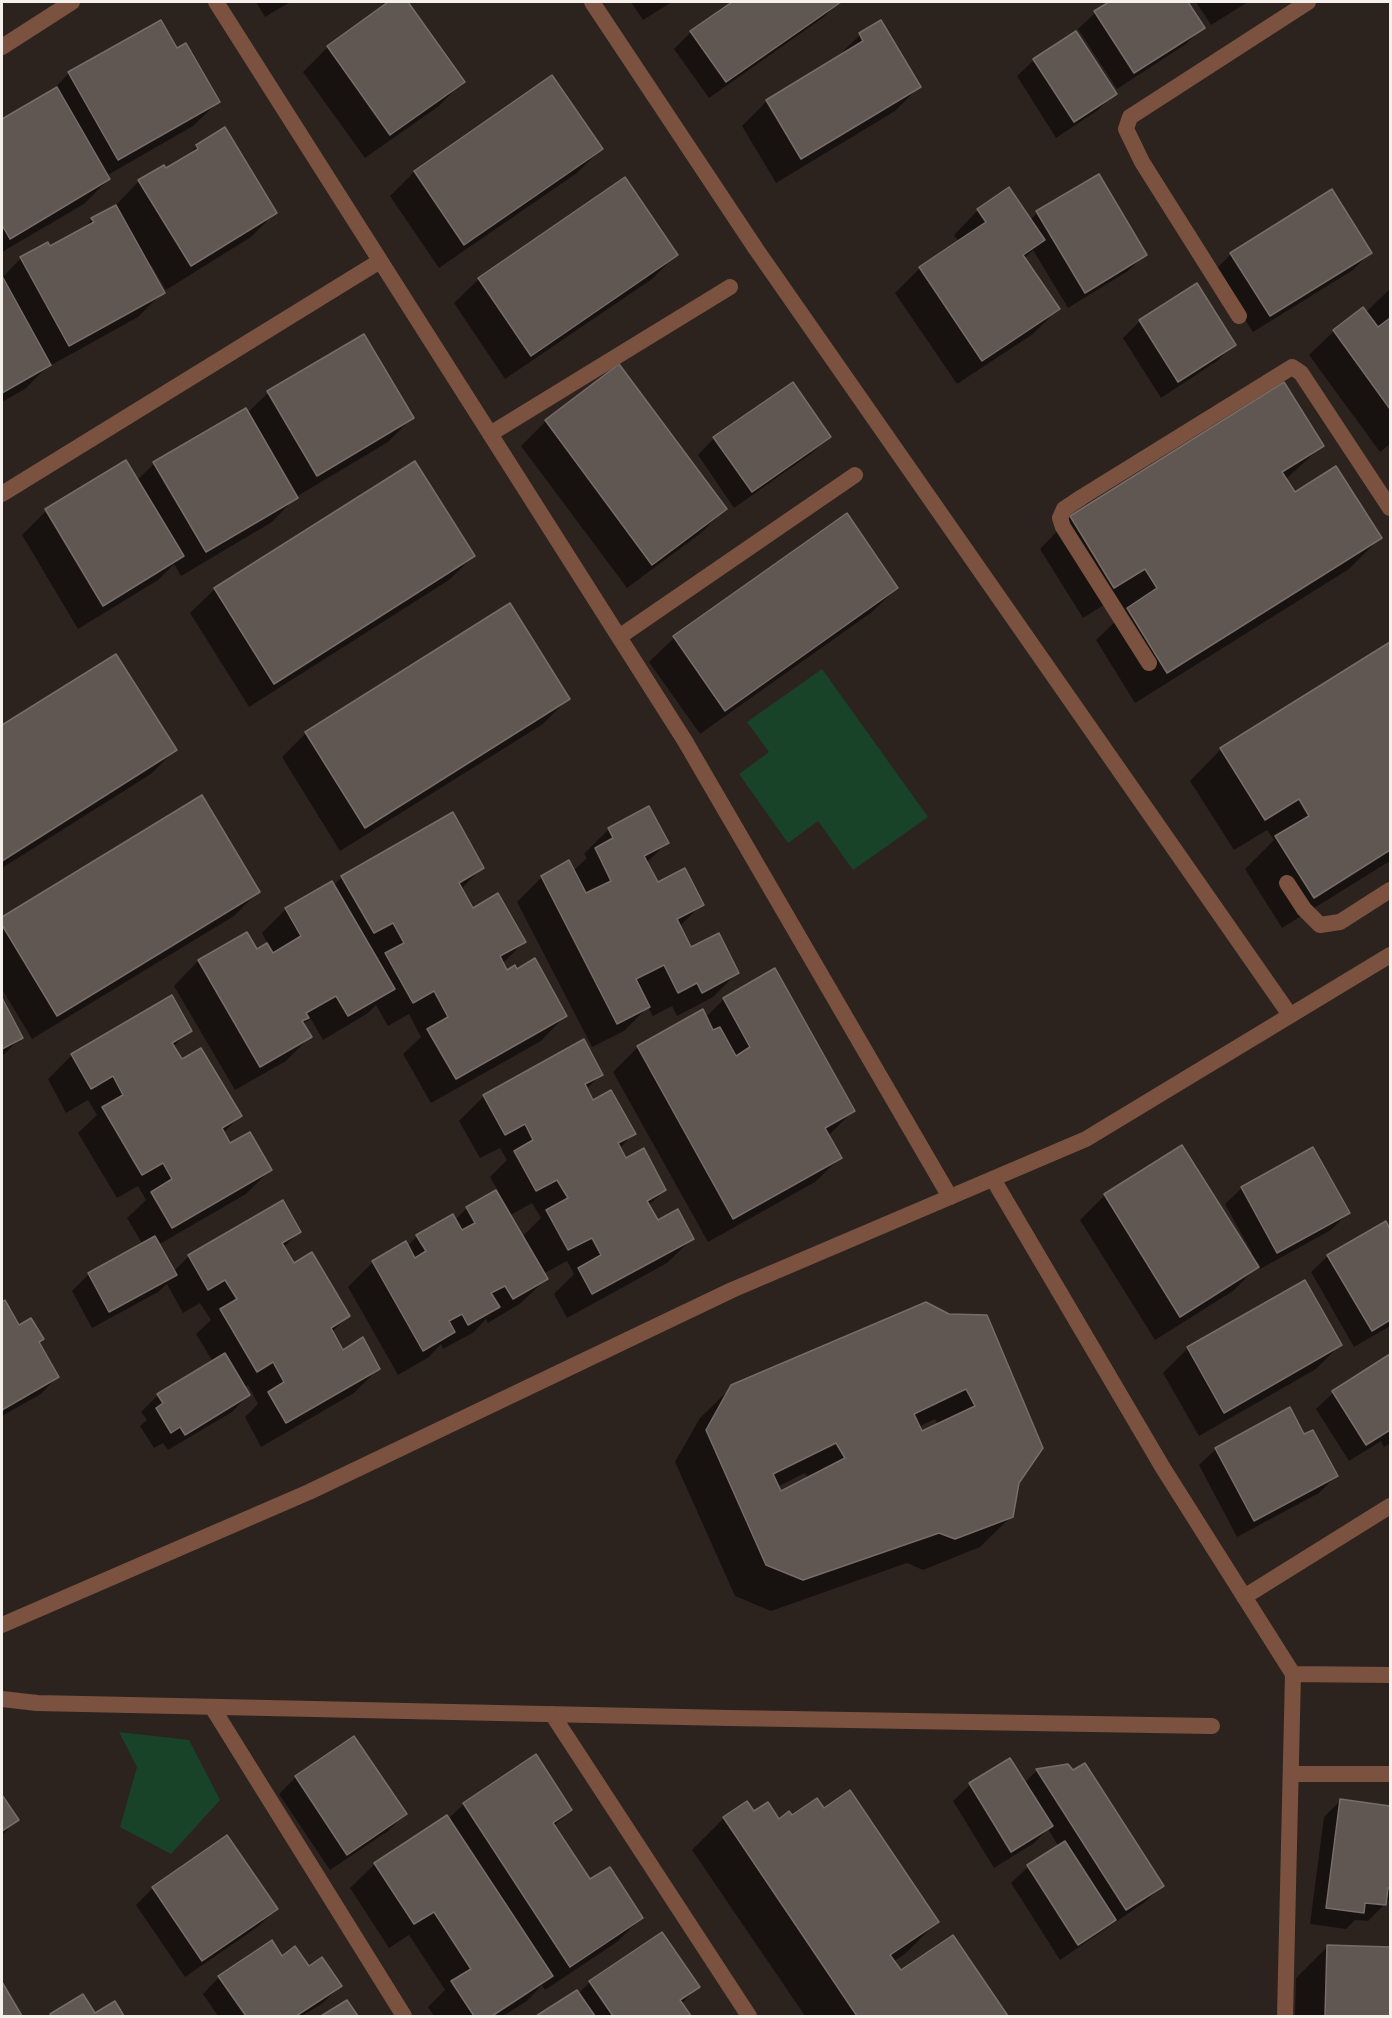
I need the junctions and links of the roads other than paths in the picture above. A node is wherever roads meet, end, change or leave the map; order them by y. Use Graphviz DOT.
graph roads {
  1 [pos="72,2"];
  2 [pos="216,2"];
  3 [pos="592,2"];
  4 [pos="1308,2"];
  5 [pos="2,47"];
  6 [pos="380,261"];
  7 [pos="730,287"];
  8 [pos="1239,316"];
  9 [pos="490,434"];
  10 [pos="855,475"];
  11 [pos="2,494"];
  12 [pos="1390,508"];
  13 [pos="619,637"];
  14 [pos="1149,663"];
  15 [pos="1287,883"];
  16 [pos="1390,890"];
  17 [pos="1390,955"];
  18 [pos="1290,1015"];
  19 [pos="993,1179"];
  20 [pos="950,1197"];
  21 [pos="1390,1506"];
  22 [pos="1244,1597"];
  23 [pos="2,1625"];
  24 [pos="1293,1674"];
  25 [pos="1390,1675"];
  26 [pos="2,1698"];
  27 [pos="212,1707"];
  28 [pos="552,1714"];
  29 [pos="1212,1726"];
  30 [pos="1291,1774"];
  31 [pos="1390,1774"];
  32 [pos="404,2016"];
  33 [pos="749,2016"];
  34 [pos="1285,2016"];
  1 -- 5 [label="street"];
  2 -- 6 [label="street"];
  3 -- 18 [label="street"];
  4 -- 8 [label="street"];
  6 -- 9 [label="street"];
  6 -- 11 [label="street"];
  7 -- 9 [label="street"];
  9 -- 13 [label="street"];
  10 -- 13 [label="street"];
  12 -- 14 [label="street"];
  13 -- 20 [label="street"];
  15 -- 16 [label="street"];
  17 -- 18 [label="street"];
  18 -- 19 [label="street"];
  19 -- 20 [label="street"];
  19 -- 22 [label="street"];
  20 -- 23 [label="street"];
  21 -- 22 [label="street"];
  22 -- 24 [label="street"];
  24 -- 25 [label="street"];
  24 -- 30 [label="street"];
  26 -- 27 [label="street"];
  27 -- 28 [label="street"];
  27 -- 32 [label="street"];
  28 -- 29 [label="street"];
  28 -- 33 [label="street"];
  30 -- 31 [label="street"];
  30 -- 34 [label="street"];
}
